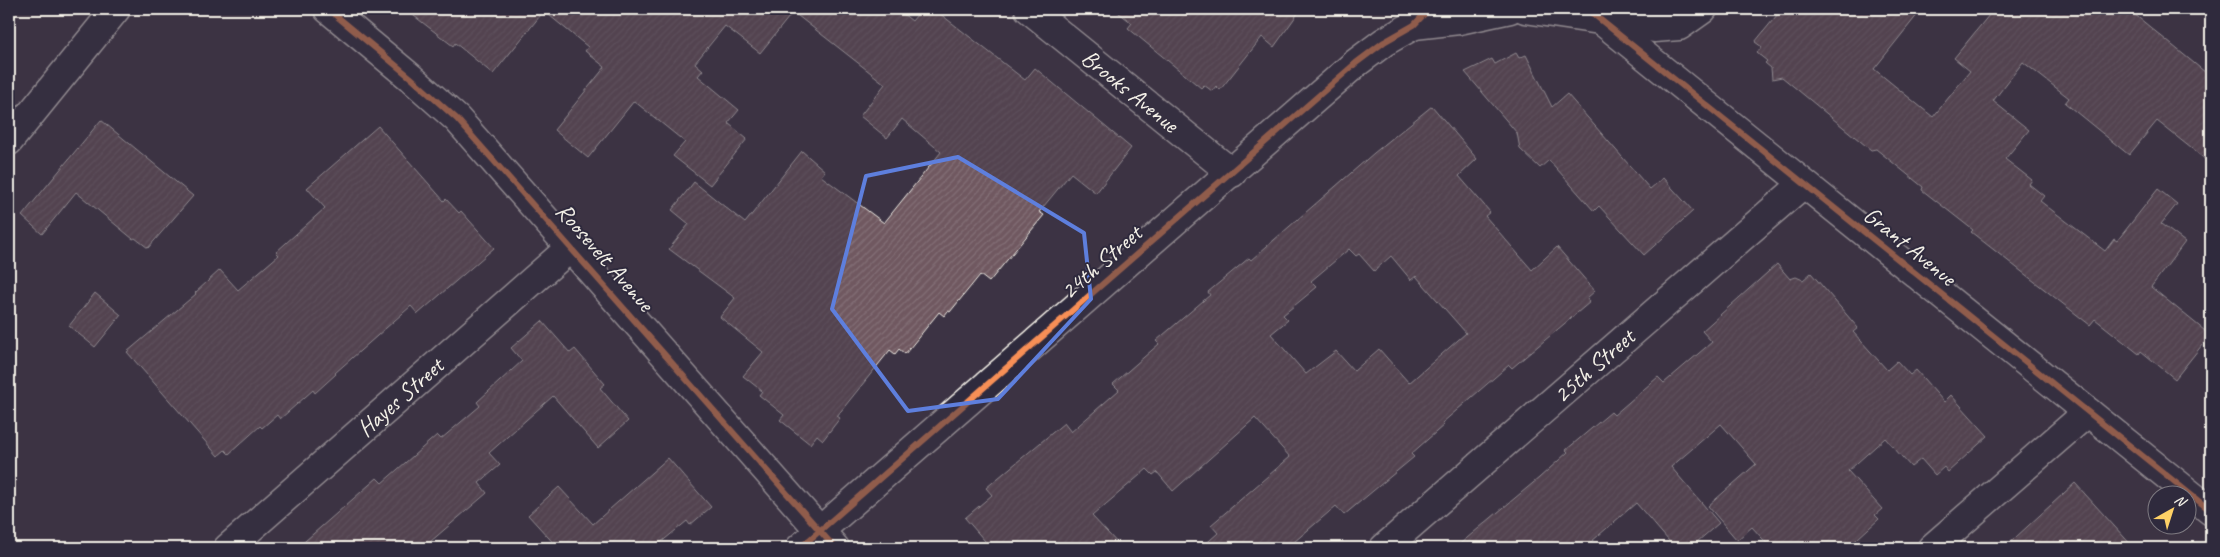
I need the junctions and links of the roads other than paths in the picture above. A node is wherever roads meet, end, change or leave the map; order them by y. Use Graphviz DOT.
graph roads {
  1 [pos="116,9"];
  2 [pos="328,9"];
  3 [pos="1029,9"];
  4 [pos="1510,9"];
  5 [pos="1526,9"];
  6 [pos="1703,9"];
  7 [pos="1595,15"];
  8 [pos="1421,17"];
  9 [pos="9,142"];
  10 [pos="1232,173"];
  11 [pos="1803,184"];
  12 [pos="571,247"];
  13 [pos="2088,412"];
  14 [pos="2211,511"];
  15 [pos="818,543"];
  16 [pos="228,548"];
  17 [pos="1384,548"];
  18 [pos="1932,548"];
  1 -- 9 [label="street"];
  2 -- 12 [label="street, Roosevelt Avenue"];
  3 -- 10 [label="street, Brooks Avenue"];
  4 -- 8 [label="street, 24th Street"];
  5 -- 7 [label="street"];
  6 -- 7 [label="street"];
  7 -- 11 [label="street, Grant Avenue"];
  8 -- 10 [label="street, 24th Street"];
  10 -- 15 [label="street, 24th Street"];
  11 -- 13 [label="street, Grant Avenue"];
  11 -- 17 [label="street, 25th Street"];
  12 -- 15 [label="street, Roosevelt Avenue"];
  12 -- 16 [label="street, Hayes Street"];
  13 -- 14 [label="street, Grant Avenue"];
  13 -- 18 [label="street"];
}
